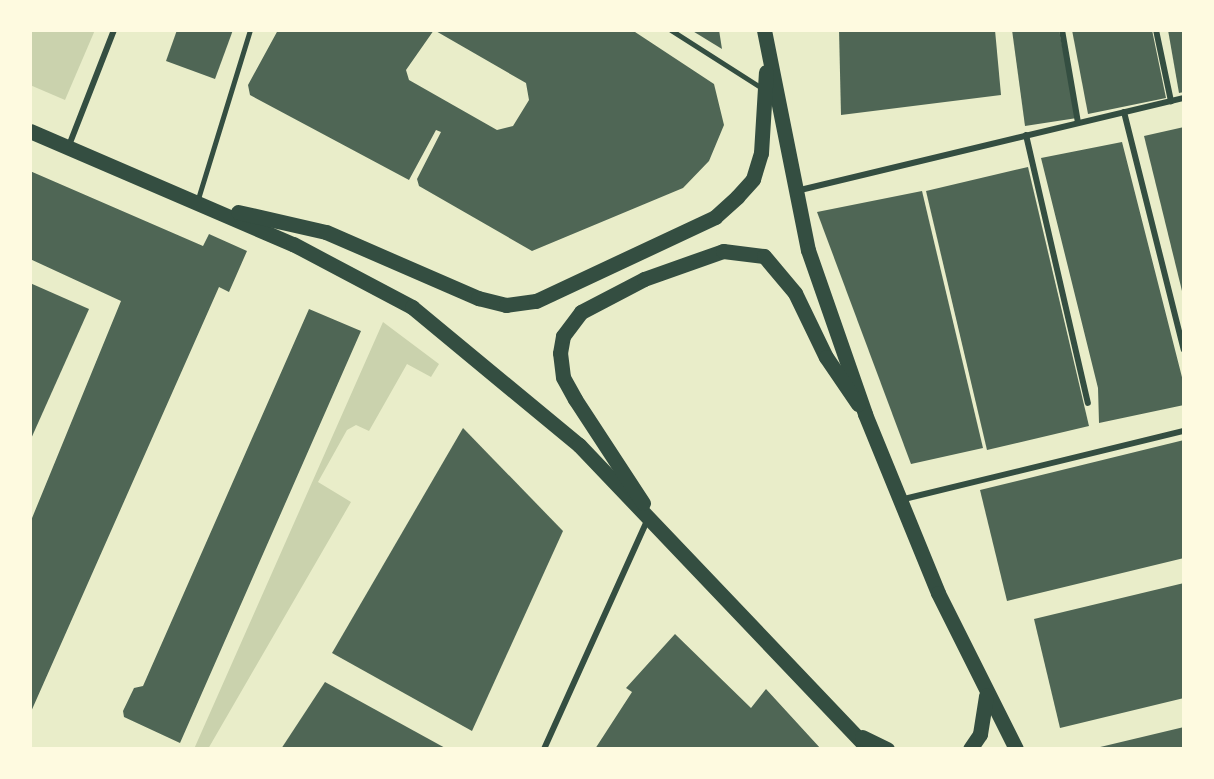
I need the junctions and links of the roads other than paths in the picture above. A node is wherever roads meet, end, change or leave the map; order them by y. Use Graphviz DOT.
graph roads {
  1 [pos="114,30"];
  2 [pos="250,30"];
  3 [pos="671,30"];
  4 [pos="764,30"];
  5 [pos="1062,30"];
  6 [pos="1156,30"];
  7 [pos="767,60"];
  8 [pos="764,90"];
  9 [pos="1184,98"];
  10 [pos="1171,101"];
  11 [pos="1124,112"];
  12 [pos="1078,123"];
  13 [pos="30,131"];
  14 [pos="1026,135"];
  15 [pos="68,148"];
  16 [pos="793,191"];
  17 [pos="203,203"];
  18 [pos="1184,350"];
  19 [pos="1088,403"];
  20 [pos="865,414"];
  21 [pos="1184,430"];
  22 [pos="899,500"];
  23 [pos="649,516"];
  24 [pos="986,694"];
  25 [pos="854,733"];
  26 [pos="544,749"];
  27 [pos="869,749"];
  28 [pos="886,749"];
  29 [pos="970,749"];
  30 [pos="1016,749"];
  1 -- 15 [label="street"];
  2 -- 17 [label="lane"];
  3 -- 8 [label="lane"];
  4 -- 7 [label="main road"];
  5 -- 12 [label="street"];
  6 -- 10 [label="street"];
  7 -- 8 [label="main road"];
  7 -- 16 [label="main road"];
  8 -- 17 [label="main road"];
  9 -- 10 [label="street"];
  10 -- 11 [label="street"];
  11 -- 12 [label="street"];
  11 -- 18 [label="street"];
  12 -- 14 [label="street"];
  13 -- 15 [label="main road"];
  14 -- 16 [label="street"];
  14 -- 19 [label="street"];
  15 -- 17 [label="main road"];
  16 -- 20 [label="main road"];
  17 -- 23 [label="main road"];
  20 -- 22 [label="main road"];
  20 -- 23 [label="main road"];
  21 -- 22 [label="street"];
  22 -- 24 [label="main road"];
  23 -- 25 [label="main road"];
  23 -- 26 [label="street"];
  24 -- 29 [label="main road"];
  24 -- 30 [label="main road"];
  25 -- 27 [label="main road"];
  25 -- 28 [label="main road"];
}
